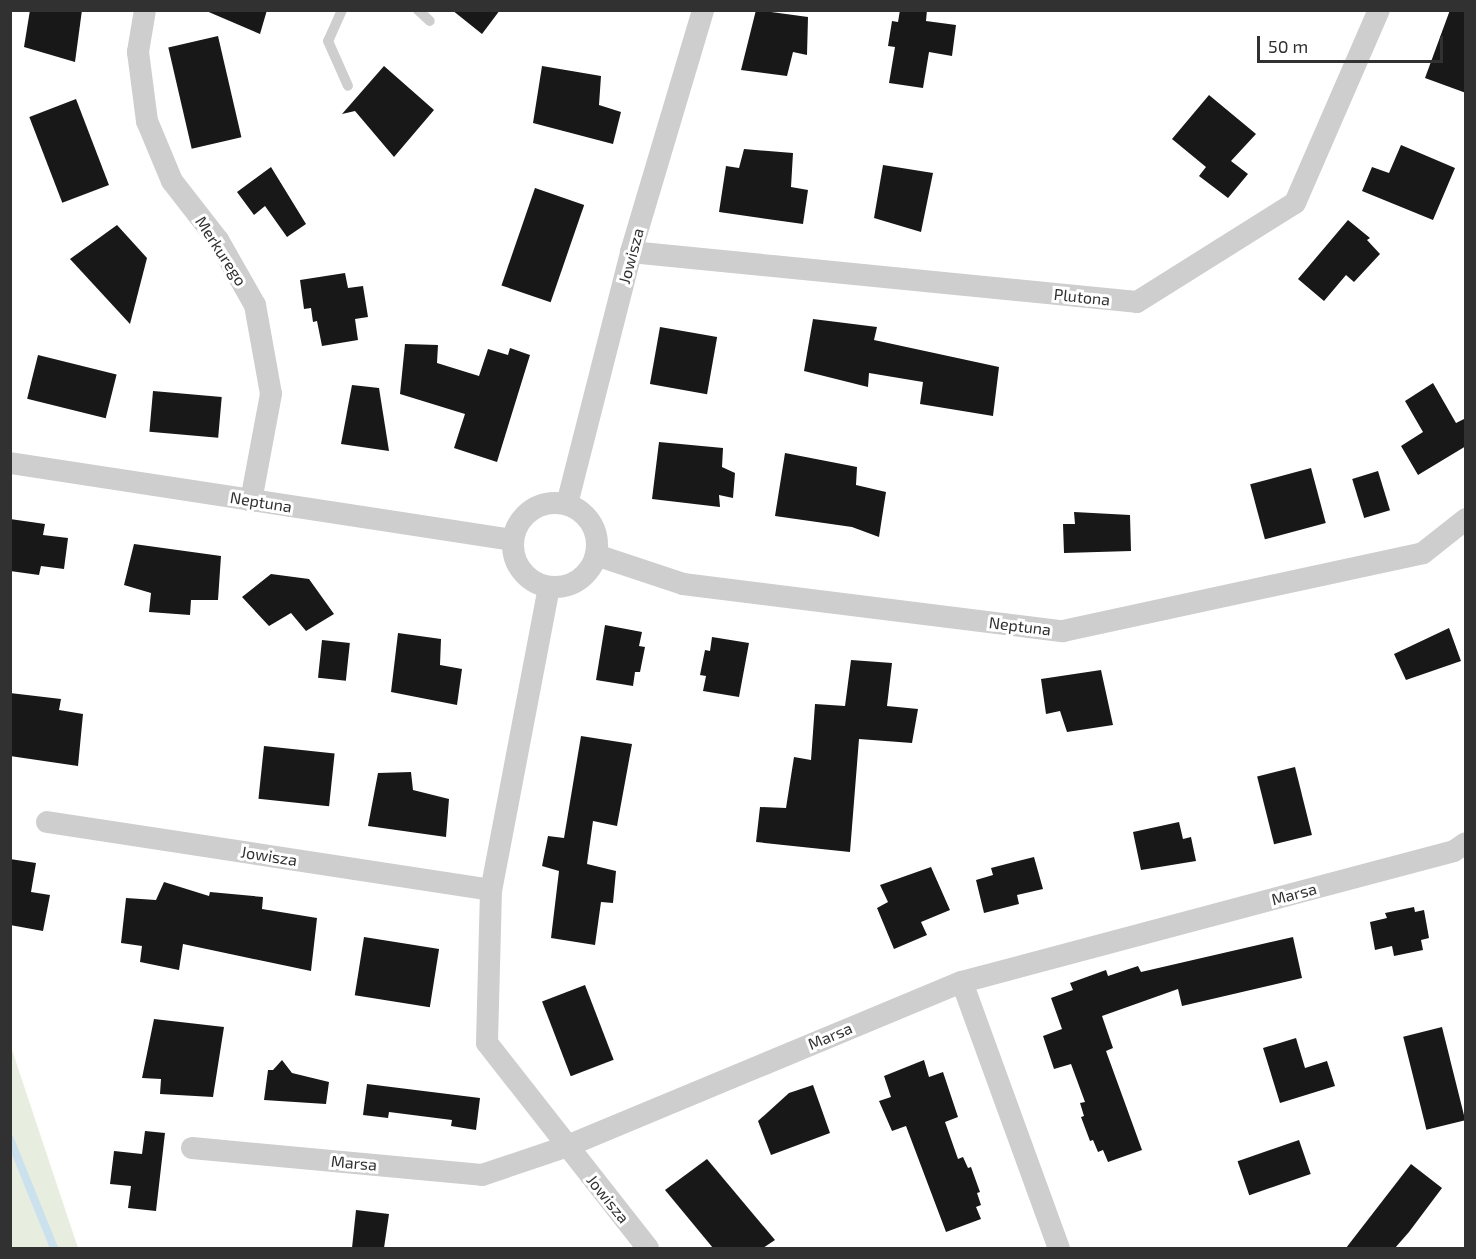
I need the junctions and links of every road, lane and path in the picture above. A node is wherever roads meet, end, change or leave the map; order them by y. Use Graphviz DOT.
graph roads {
  1 [pos="145,10"];
  2 [pos="342,10"];
  3 [pos="418,10"];
  4 [pos="703,10"];
  5 [pos="1379,10"];
  6 [pos="430,21"];
  7 [pos="348,86"];
  8 [pos="631,252"];
  9 [pos="10,463"];
  10 [pos="251,501"];
  11 [pos="567,504"];
  12 [pos="1466,519"];
  13 [pos="513,540"];
  14 [pos="596,555"];
  15 [pos="549,587"];
  16 [pos="47,822"];
  17 [pos="1466,843"];
  18 [pos="490,890"];
  19 [pos="962,982"];
  20 [pos="565,1146"];
  21 [pos="192,1148"];
  22 [pos="648,1248"];
  23 [pos="1059,1248"];
  1 -- 10 [label="street, Merkurego"];
  2 -- 7 [label="lane"];
  3 -- 6 [label="lane"];
  4 -- 8 [label="street, Jowisza"];
  5 -- 8 [label="street, Plutona"];
  8 -- 11 [label="street, Jowisza"];
  9 -- 10 [label="street, Neptuna"];
  10 -- 13 [label="street, Neptuna"];
  11 -- 13 [label="street"];
  11 -- 14 [label="street"];
  12 -- 14 [label="street, Neptuna"];
  13 -- 15 [label="street"];
  14 -- 15 [label="street"];
  15 -- 18 [label="street, Jowisza"];
  16 -- 18 [label="street, Jowisza"];
  17 -- 19 [label="street, Marsa"];
  18 -- 20 [label="street, Jowisza"];
  19 -- 20 [label="street, Marsa"];
  19 -- 23 [label="street"];
  20 -- 21 [label="street, Marsa"];
  20 -- 22 [label="street, Jowisza"];
}
